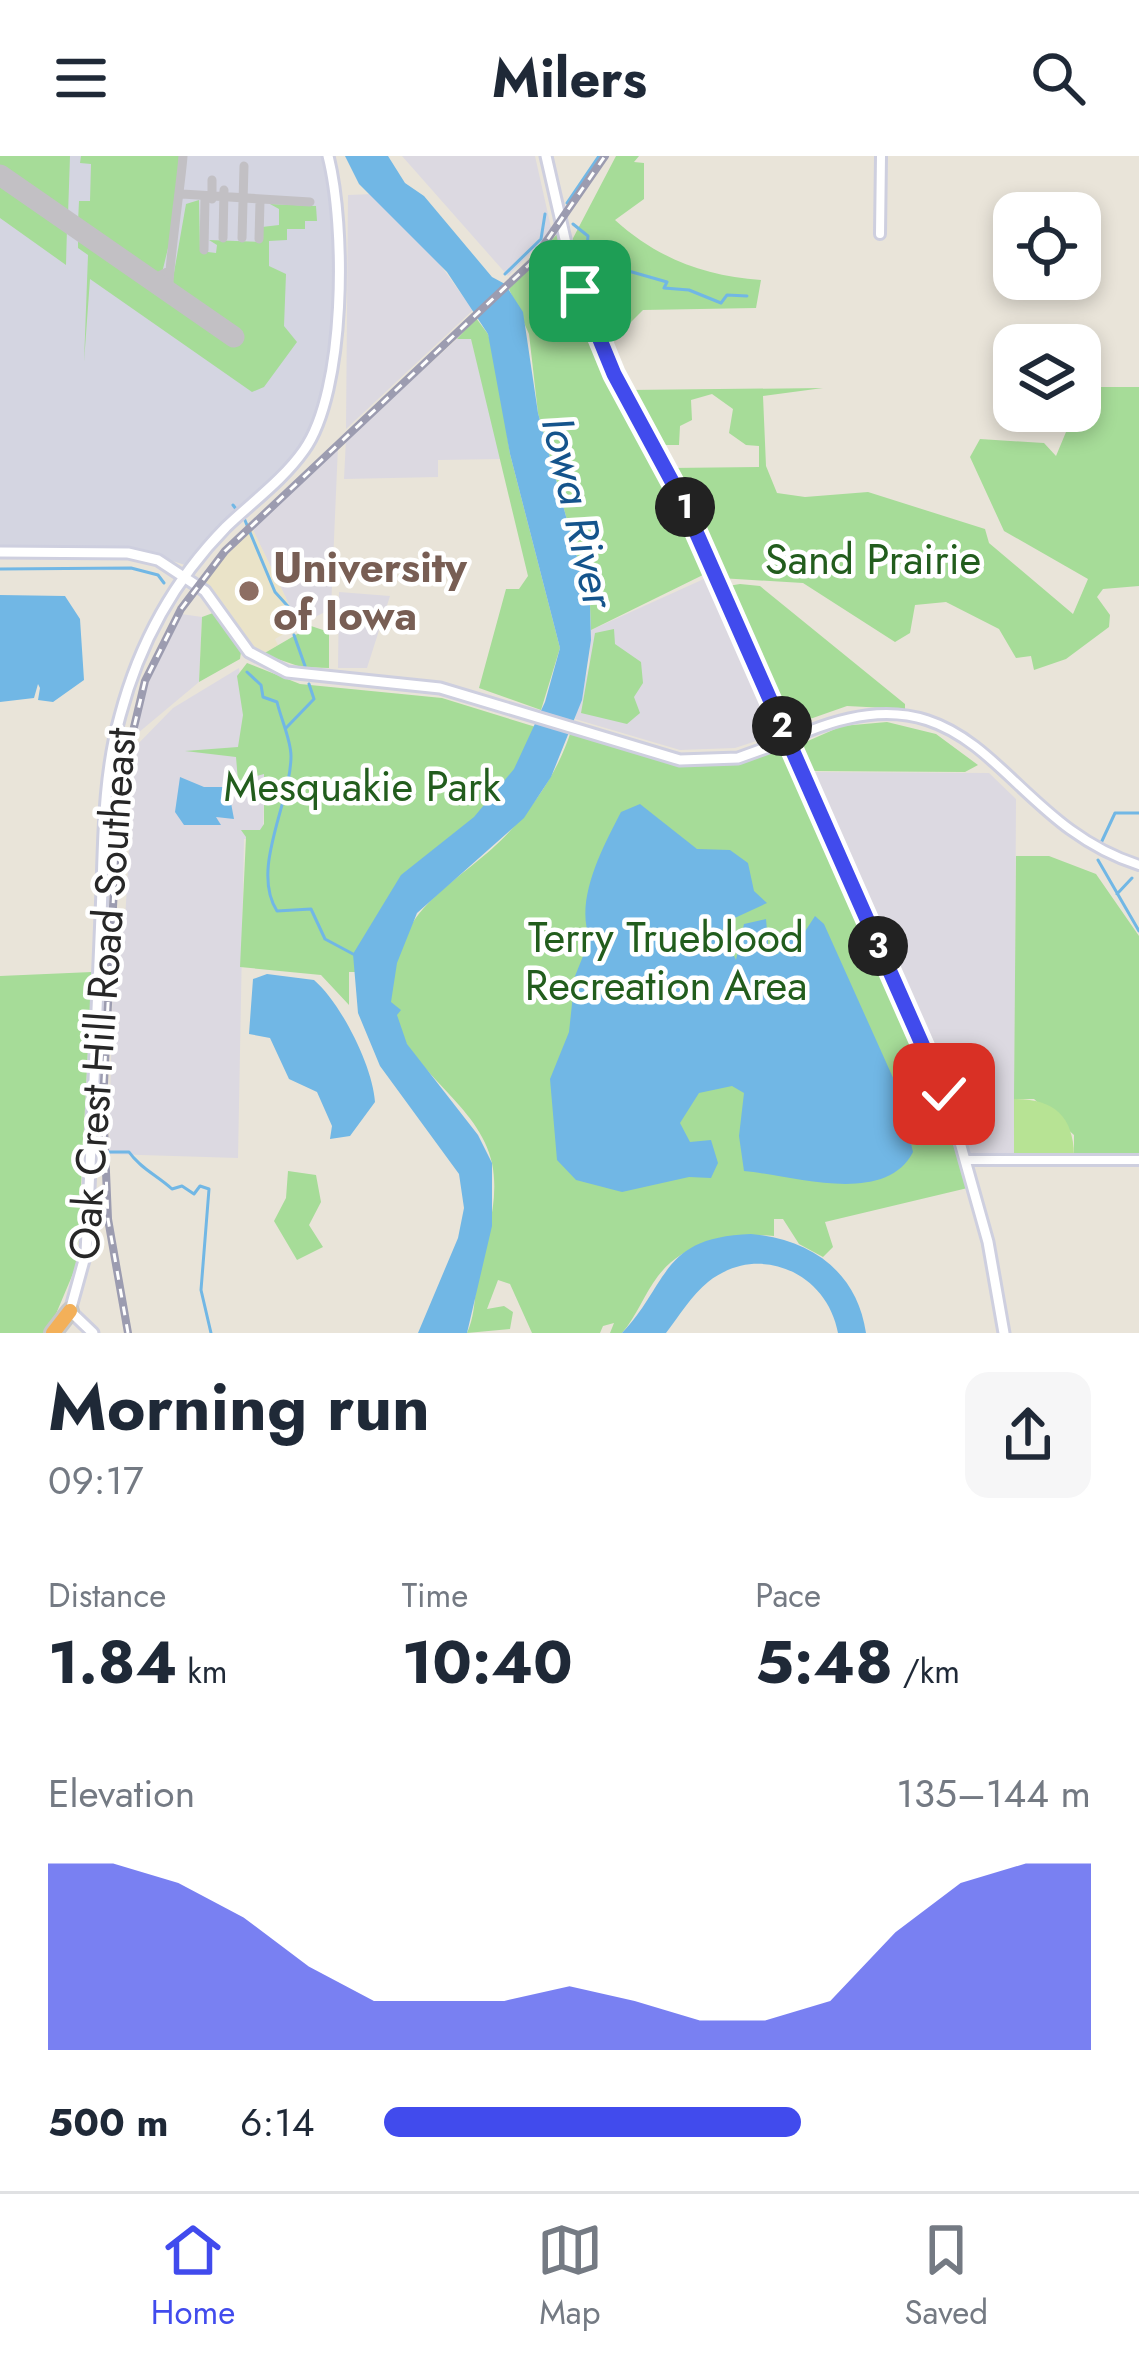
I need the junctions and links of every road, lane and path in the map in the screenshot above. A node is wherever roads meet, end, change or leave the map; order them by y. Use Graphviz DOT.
graph roads {
  1 [pos="328,156"];
  2 [pos="546,156"];
  3 [pos="881,156"];
  4 [pos="880,234"];
  5 [pos="0,552"];
  6 [pos="185,574"];
  7 [pos="788,740"];
  8 [pos="1139,868"];
  9 [pos="967,1160"];
  10 [pos="1139,1160"];
  11 [pos="70,1311"];
  12 [pos="53,1333"];
  13 [pos="63,1333"];
  14 [pos="93,1333"];
  15 [pos="1004,1333"];
  1 -- 6 [label="main road, Oak Crest Hill Road Southeast"];
  2 -- 7 [label="main road"];
  3 -- 4 [label="street"];
  5 -- 6 [label="main road"];
  6 -- 7 [label="main road"];
  6 -- 11 [label="main road, Oak Crest Hill Road Southeast"];
  7 -- 8 [label="street"];
  7 -- 9 [label="main road"];
  9 -- 10 [label="street"];
  9 -- 15 [label="main road"];
  11 -- 12 [label="highway"];
  11 -- 13 [label="highway"];
  11 -- 14 [label="main road, Oak Crest Hill Road Southeast"];
}
